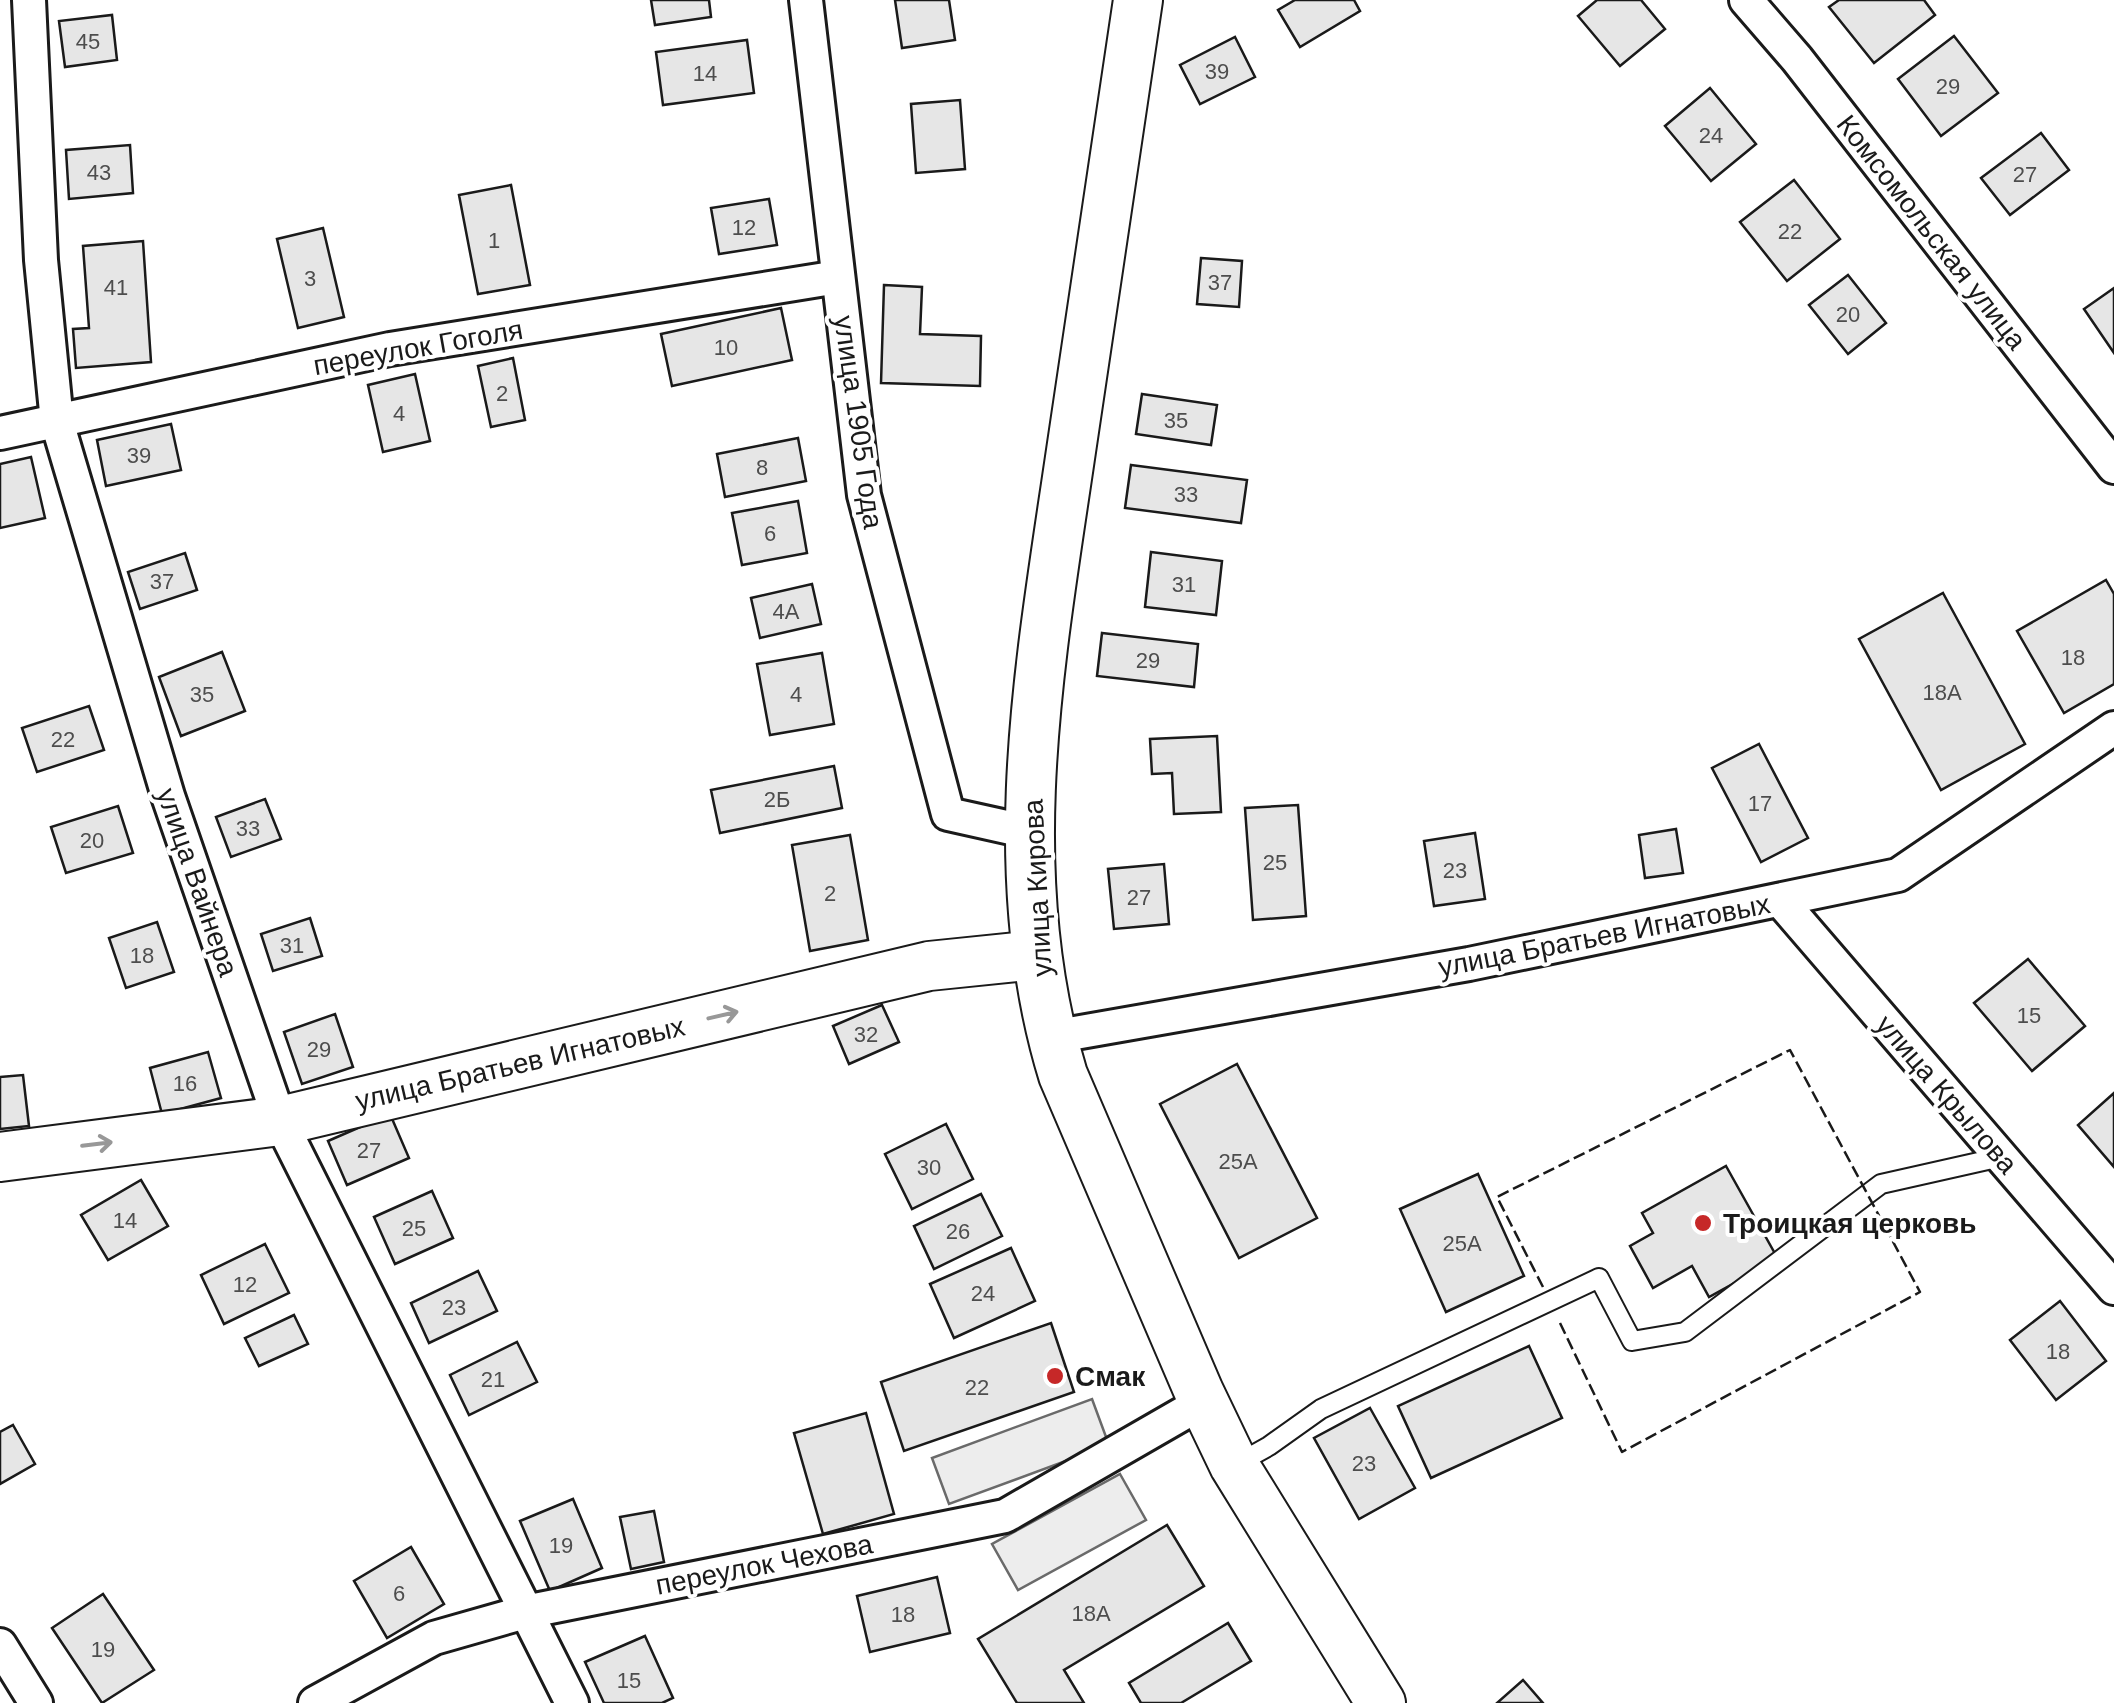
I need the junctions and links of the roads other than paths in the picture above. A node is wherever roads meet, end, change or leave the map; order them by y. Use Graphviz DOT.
graph roads {
  1 [pos="29,0"];
  2 [pos="806,0"];
  3 [pos="1138,0"];
  4 [pos="1746,0"];
  5 [pos="838,277"];
  6 [pos="57,422"];
  7 [pos="0,433"];
  8 [pos="2114,467"];
  9 [pos="2114,728"];
  10 [pos="1029,832"];
  11 [pos="1780,900"];
  12 [pos="1037,955"];
  13 [pos="1052,1038"];
  14 [pos="280,1121"];
  15 [pos="0,1157"];
  16 [pos="2001,1157"];
  17 [pos="2114,1288"];
  18 [pos="1203,1402"];
  19 [pos="1234,1465"];
  20 [pos="525,1612"];
  21 [pos="0,1644"];
  22 [pos="36,1703"];
  23 [pos="315,1703"];
  24 [pos="572,1703"];
  25 [pos="1382,1703"];
  1 -- 6 [label="street, улица Вайнера"];
  2 -- 5 [label="street, улица 1905 Года"];
  3 -- 10 [label="main road, улица Кирова"];
  4 -- 8 [label="street, Комсомольская улица"];
  5 -- 6 [label="street, переулок Гоголя"];
  5 -- 10 [label="street, улица 1905 Года"];
  6 -- 7 [label="street, переулок Гоголя"];
  6 -- 14 [label="street, улица Вайнера"];
  9 -- 11 [label="street, улица Братьев Игнатовых"];
  10 -- 12 [label="main road, улица Кирова"];
  11 -- 13 [label="street, улица Братьев Игнатовых"];
  11 -- 16 [label="street, улица Крылова"];
  12 -- 13 [label="main road, улица Кирова"];
  14 -- 12 [label="main road, улица Братьев Игнатовых, one-way"];
  13 -- 18 [label="main road, улица Кирова"];
  15 -- 14 [label="main road, улица Братьев Игнатовых, one-way"];
  14 -- 20 [label="street, улица Вайнера"];
  16 -- 17 [label="street, улица Крылова"];
  16 -- 19 [label="lane"];
  18 -- 19 [label="main road, улица Кирова"];
  18 -- 20 [label="street, переулок Чехова"];
  19 -- 25 [label="main road, улица Кирова"];
  20 -- 23 [label="street, переулок Чехова"];
  20 -- 24 [label="street, улица Вайнера"];
  21 -- 22 [label="street"];
}
